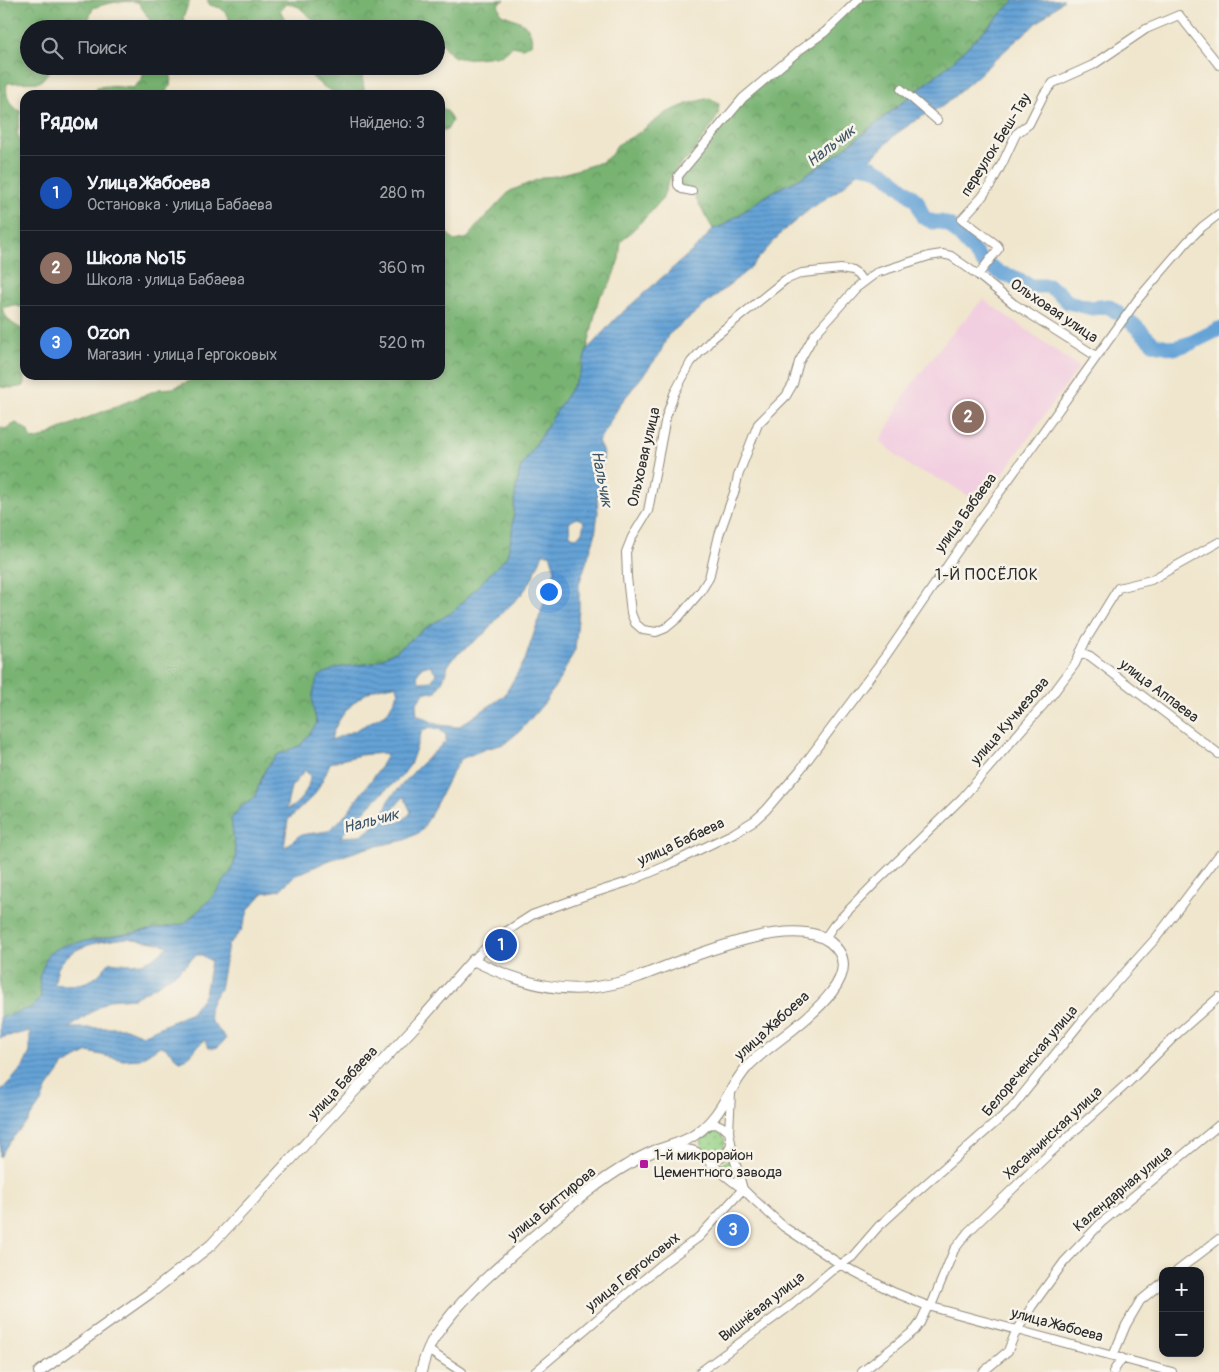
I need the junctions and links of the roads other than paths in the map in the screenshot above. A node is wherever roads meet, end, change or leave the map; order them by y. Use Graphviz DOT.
graph roads {
  1 [pos="858,0"];
  2 [pos="1219,65"];
  3 [pos="902,90"];
  4 [pos="937,119"];
  5 [pos="692,191"];
  6 [pos="1219,214"];
  7 [pos="981,272"];
  8 [pos="863,282"];
  9 [pos="1096,356"];
  10 [pos="1219,542"];
  11 [pos="1080,652"];
  12 [pos="1219,754"];
  13 [pos="1219,855"];
  14 [pos="825,938"];
  15 [pos="473,960"];
  16 [pos="1219,997"];
  17 [pos="731,1093"];
  18 [pos="1219,1125"];
  19 [pos="699,1131"];
  20 [pos="729,1132"];
  21 [pos="731,1141"];
  22 [pos="658,1150"];
  23 [pos="696,1151"];
  24 [pos="704,1159"];
  25 [pos="743,1189"];
  26 [pos="1219,1239"];
  27 [pos="840,1264"];
  28 [pos="1182,1267"];
  29 [pos="1159,1285"];
  30 [pos="930,1306"];
  31 [pos="1018,1329"];
  32 [pos="428,1350"];
  33 [pos="1113,1356"];
  34 [pos="1122,1358"];
  35 [pos="39,1372"];
  36 [pos="420,1372"];
  37 [pos="462,1372"];
  38 [pos="534,1372"];
  39 [pos="700,1372"];
  40 [pos="862,1372"];
  41 [pos="983,1372"];
  42 [pos="1113,1372"];
  43 [pos="1172,1372"];
  1 -- 5 [label="street"];
  2 -- 7 [label="street, переулок Беш-Тау"];
  3 -- 4 [label="street"];
  6 -- 9 [label="street, улица Бабаева"];
  7 -- 8 [label="street, Ольховая улица"];
  7 -- 9 [label="street, Ольховая улица"];
  8 -- 8 [label="street, Ольховая улица"];
  9 -- 15 [label="street, улица Бабаева"];
  10 -- 11 [label="street, улица Кучмезова"];
  11 -- 12 [label="street, улица Аппаева"];
  11 -- 14 [label="street, улица Кучмезова"];
  13 -- 27 [label="street, Белореченская улица"];
  14 -- 15 [label="street"];
  14 -- 17 [label="street, улица Жабоева"];
  15 -- 35 [label="street, улица Бабаева"];
  16 -- 30 [label="street, Хасаньинская улица"];
  17 -- 19 [label="street, улица Биттирова"];
  17 -- 20 [label="street, улица Жабоева"];
  18 -- 31 [label="street, Календарная улица"];
  19 -- 20 [label="street"];
  19 -- 22 [label="street, улица Биттирова"];
  19 -- 23 [label="street"];
  20 -- 21 [label="street, улица Жабоева"];
  21 -- 24 [label="street"];
  21 -- 25 [label="street, улица Жабоева"];
  22 -- 23 [label="street"];
  22 -- 32 [label="street, улица Биттирова"];
  23 -- 24 [label="street"];
  24 -- 25 [label="street"];
  25 -- 27 [label="street, улица Жабоева"];
  25 -- 38 [label="street, улица Гергоковых"];
  26 -- 28 [label="street"];
  27 -- 30 [label="street, улица Жабоева"];
  27 -- 39 [label="street, Вишнёвая улица"];
  29 -- 33 [label="street"];
  30 -- 31 [label="street, улица Жабоева"];
  30 -- 40 [label="street, Хасаньинская улица"];
  31 -- 33 [label="street, улица Жабоева"];
  31 -- 41 [label="street, Календарная улица"];
  32 -- 36 [label="street, улица Биттирова"];
  32 -- 37 [label="street"];
  33 -- 34 [label="street, улица Жабоева"];
  34 -- 42 [label="street"];
  34 -- 43 [label="street, улица Жабоева"];
}
